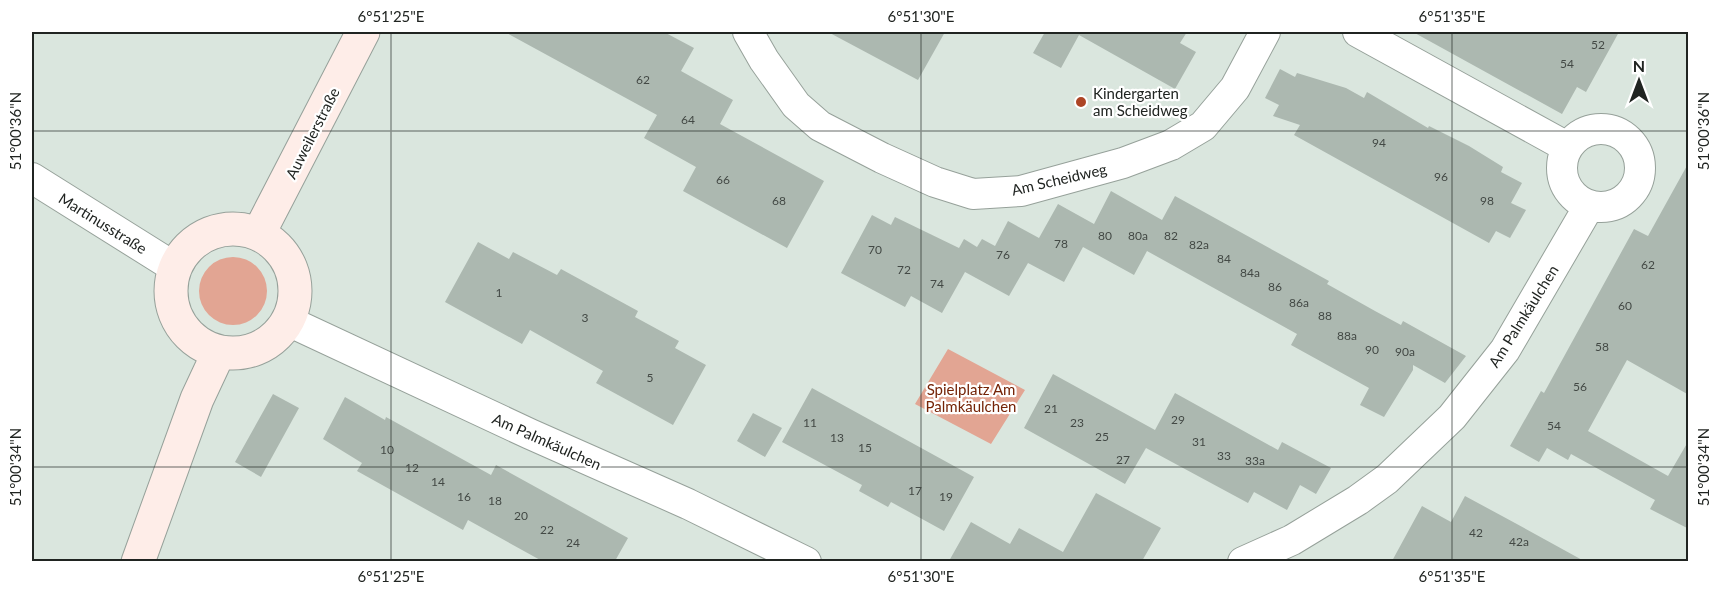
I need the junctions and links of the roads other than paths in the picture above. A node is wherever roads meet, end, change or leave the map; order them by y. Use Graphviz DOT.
graph roads {
  1 [pos="363,32"];
  2 [pos="748,32"];
  3 [pos="1265,32"];
  4 [pos="1358,32"];
  5 [pos="1567,147"];
  6 [pos="32,178"];
  7 [pos="1588,206"];
  8 [pos="259,234"];
  9 [pos="174,267"];
  10 [pos="288,321"];
  11 [pos="219,352"];
  12 [pos="1298,551"];
  13 [pos="138,561"];
  14 [pos="801,561"];
  15 [pos="1243,561"];
  1 -- 8 [label="street, Auweilerstraße"];
  2 -- 3 [label="street, Am Scheidweg"];
  4 -- 5 [label="street"];
  5 -- 7 [label="street"];
  5 -- 7 [label="street"];
  6 -- 9 [label="street, Martinusstraße"];
  7 -- 12 [label="street, Am Palmkäulchen"];
  8 -- 9 [label="street"];
  8 -- 10 [label="street"];
  9 -- 11 [label="street"];
  10 -- 11 [label="street"];
  10 -- 14 [label="street, Am Palmkäulchen"];
  11 -- 13 [label="street"];
  12 -- 15 [label="street, Am Palmkäulchen"];
}
